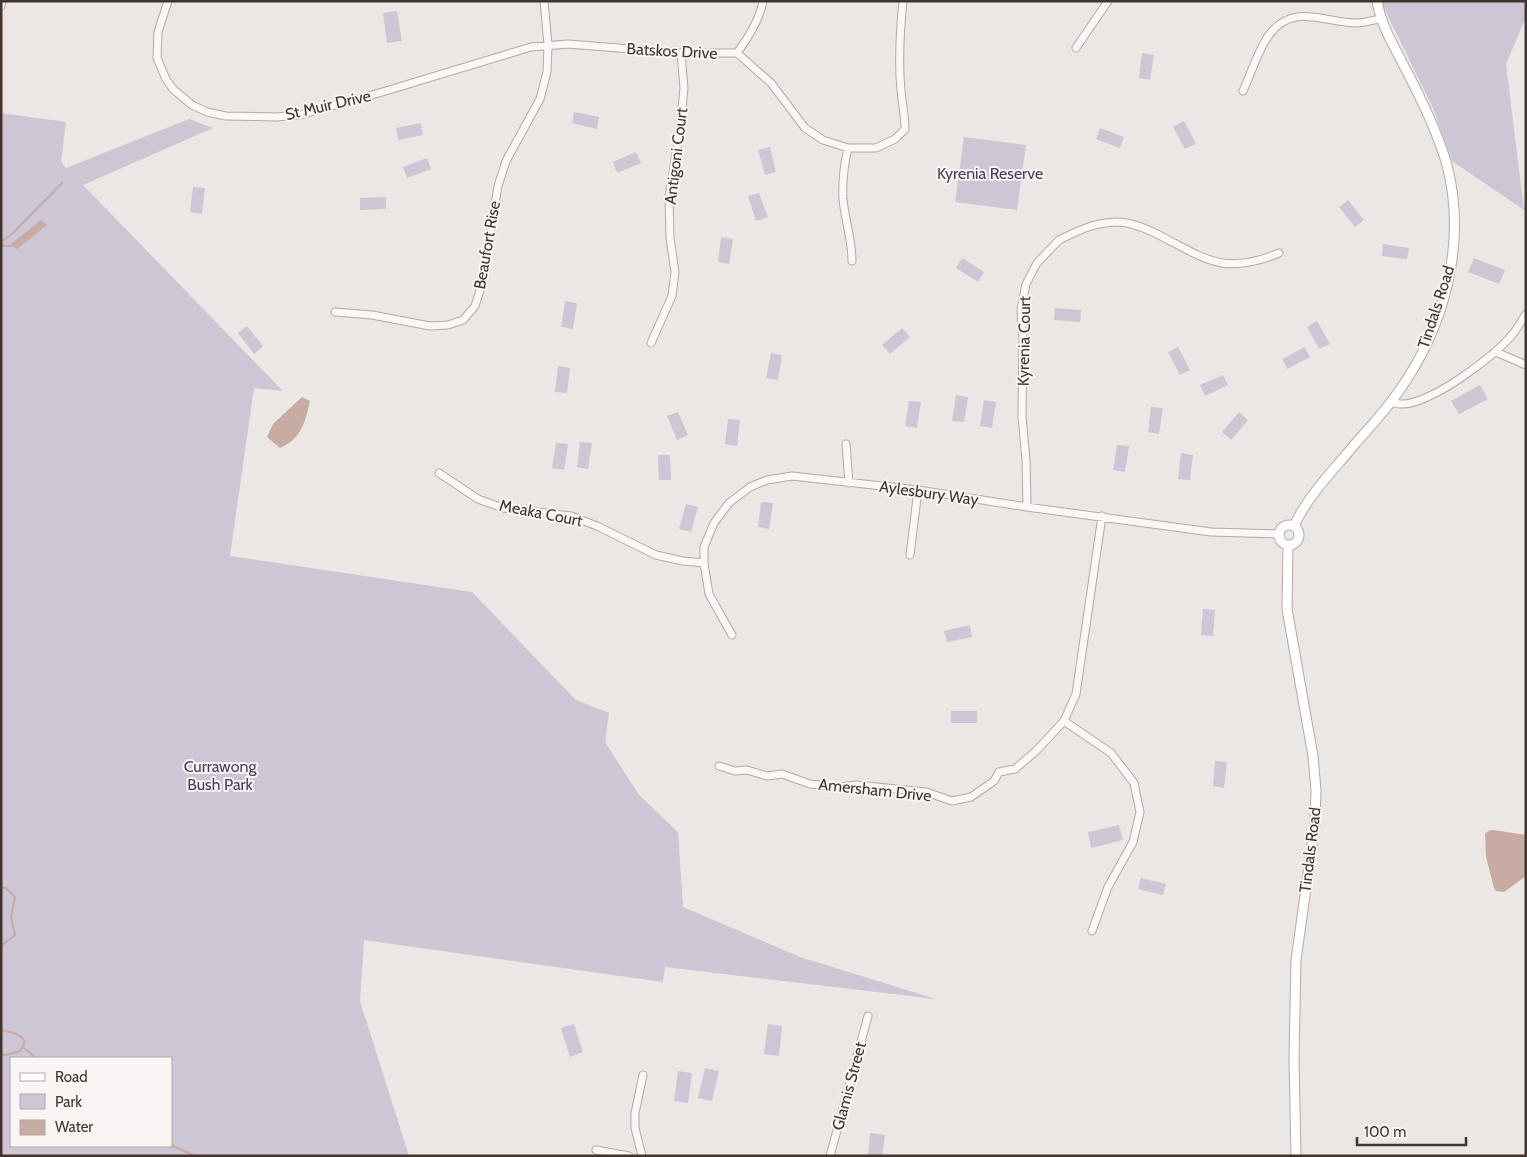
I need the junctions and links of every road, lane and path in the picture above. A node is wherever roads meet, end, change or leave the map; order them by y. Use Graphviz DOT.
graph roads {
  1 [pos="2,1"];
  2 [pos="168,1"];
  3 [pos="544,1"];
  4 [pos="763,1"];
  5 [pos="903,1"];
  6 [pos="1108,1"];
  7 [pos="1377,1"];
  8 [pos="1,6"];
  9 [pos="1380,19"];
  10 [pos="548,45"];
  11 [pos="1076,48"];
  12 [pos="681,53"];
  13 [pos="737,53"];
  14 [pos="1243,91"];
  15 [pos="848,148"];
  16 [pos="1279,253"];
  17 [pos="852,262"];
  18 [pos="335,312"];
  19 [pos="1526,314"];
  20 [pos="651,343"];
  21 [pos="1496,352"];
  22 [pos="1526,365"];
  23 [pos="1390,402"];
  24 [pos="846,444"];
  25 [pos="439,473"];
  26 [pos="848,483"];
  27 [pos="918,490"];
  28 [pos="1027,507"];
  29 [pos="1102,516"];
  30 [pos="1294,526"];
  31 [pos="1279,534"];
  32 [pos="1288,545"];
  33 [pos="910,555"];
  34 [pos="704,563"];
  35 [pos="732,635"];
  36 [pos="1064,721"];
  37 [pos="719,766"];
  38 [pos="1092,931"];
  39 [pos="868,1016"];
  40 [pos="643,1074"];
  41 [pos="596,1150"];
  42 [pos="630,1156"];
  43 [pos="642,1156"];
  44 [pos="830,1156"];
  45 [pos="1296,1156"];
  1 -- 8 [label="street"];
  2 -- 10 [label="street, St Muir Drive"];
  3 -- 10 [label="street, Beaufort Rise"];
  4 -- 13 [label="street, Batskos Drive"];
  5 -- 15 [label="street"];
  6 -- 11 [label="street"];
  7 -- 9 [label="main road, Tindals Road"];
  9 -- 14 [label="street"];
  9 -- 23 [label="main road, Tindals Road"];
  10 -- 12 [label="street, Batskos Drive"];
  10 -- 18 [label="street, Beaufort Rise"];
  12 -- 13 [label="street, Batskos Drive"];
  12 -- 20 [label="street, Antigoni Court"];
  13 -- 15 [label="street"];
  15 -- 17 [label="street"];
  16 -- 28 [label="street, Kyrenia Court"];
  19 -- 21 [label="street"];
  21 -- 22 [label="street"];
  21 -- 23 [label="street"];
  23 -- 30 [label="main road, Tindals Road"];
  24 -- 26 [label="street"];
  25 -- 34 [label="street, Meaka Court"];
  26 -- 27 [label="street, Aylesbury Way"];
  26 -- 34 [label="street, Aylesbury Way"];
  27 -- 28 [label="street, Aylesbury Way"];
  27 -- 33 [label="street"];
  28 -- 29 [label="street, Aylesbury Way"];
  29 -- 31 [label="street, Aylesbury Way"];
  29 -- 36 [label="street, Amersham Drive"];
  30 -- 31 [label="main road"];
  30 -- 32 [label="main road"];
  31 -- 32 [label="main road"];
  32 -- 45 [label="main road, Tindals Road"];
  34 -- 35 [label="street, Aylesbury Way"];
  36 -- 37 [label="street, Amersham Drive"];
  36 -- 38 [label="street"];
  39 -- 44 [label="street, Glamis Street"];
  40 -- 43 [label="street"];
  41 -- 42 [label="street"];
}
